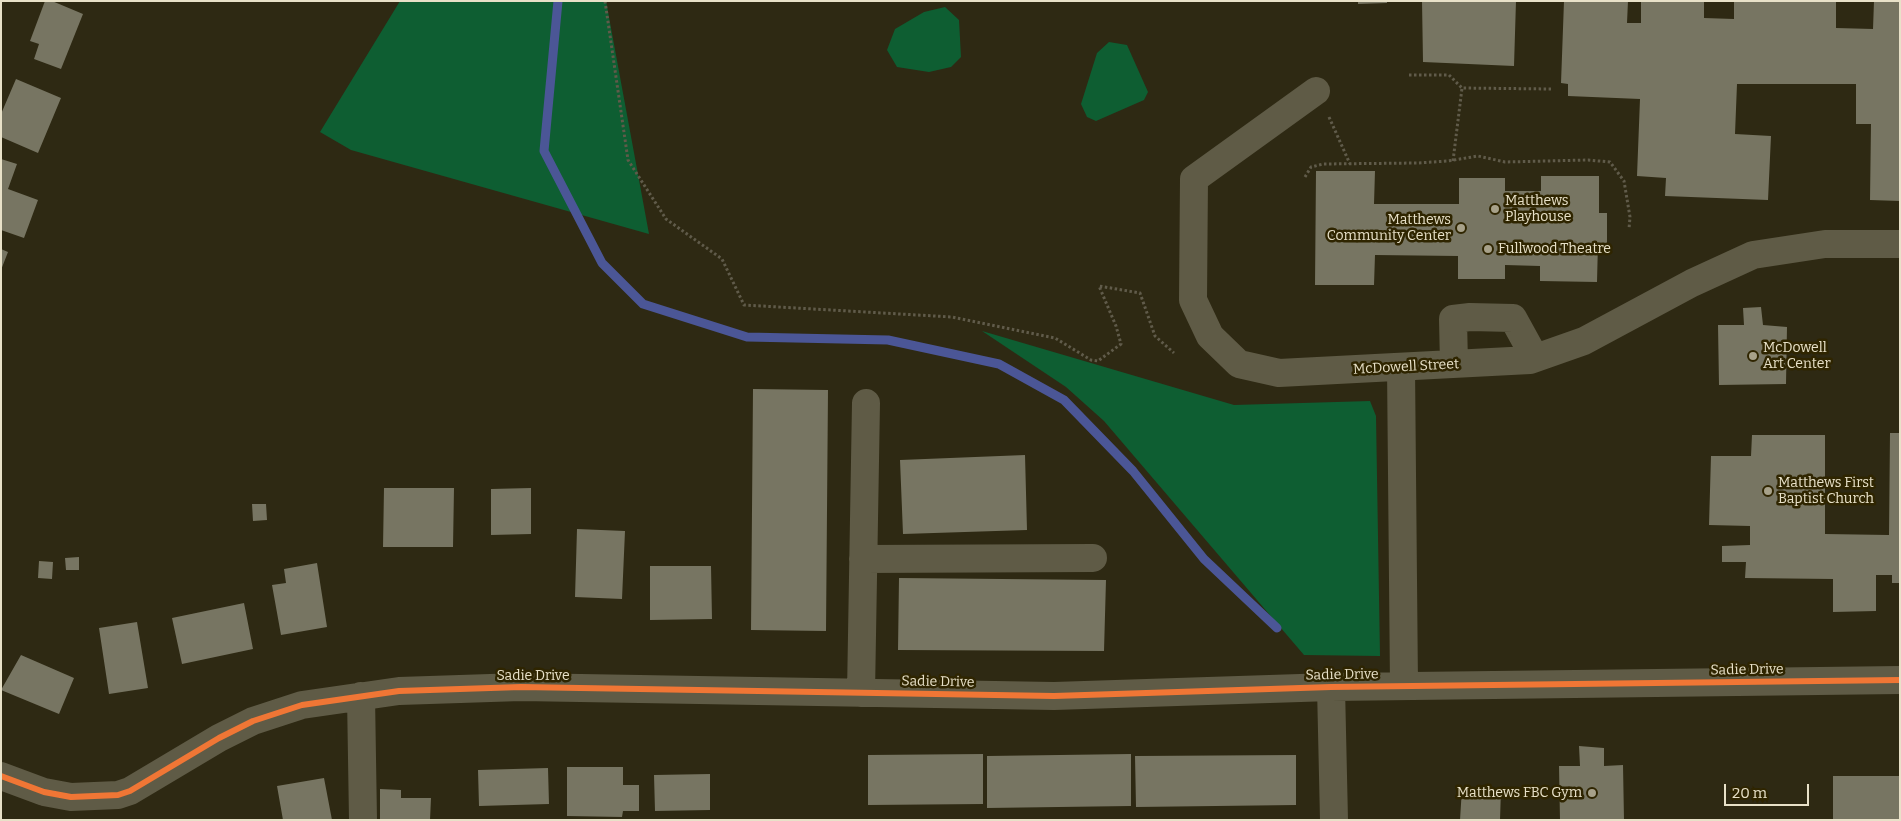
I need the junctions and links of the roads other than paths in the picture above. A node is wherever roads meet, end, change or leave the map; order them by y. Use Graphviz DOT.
graph roads {
  1 [pos="1321,100"];
  2 [pos="1900,244"];
  3 [pos="1535,358"];
  4 [pos="1454,364"];
  5 [pos="1401,367"];
  6 [pos="866,403"];
  7 [pos="1093,558"];
  8 [pos="863,560"];
  9 [pos="1900,680"];
  10 [pos="1404,686"];
  11 [pos="1331,687"];
  12 [pos="861,693"];
  13 [pos="361,696"];
  14 [pos="1,776"];
  15 [pos="363,820"];
  16 [pos="1334,820"];
  1 -- 5 [label="street, McDowell Street"];
  2 -- 3 [label="street, McDowell Street"];
  3 -- 4 [label="street, McDowell Street"];
  3 -- 4 [label="street"];
  4 -- 5 [label="street, McDowell Street"];
  5 -- 10 [label="street"];
  6 -- 8 [label="street"];
  7 -- 8 [label="street"];
  8 -- 12 [label="street"];
  9 -- 10 [label="street, Sadie Drive"];
  10 -- 11 [label="street, Sadie Drive"];
  11 -- 12 [label="street, Sadie Drive"];
  11 -- 16 [label="street"];
  12 -- 13 [label="street, Sadie Drive"];
  13 -- 14 [label="street, Sadie Drive"];
  13 -- 15 [label="street"];
}
